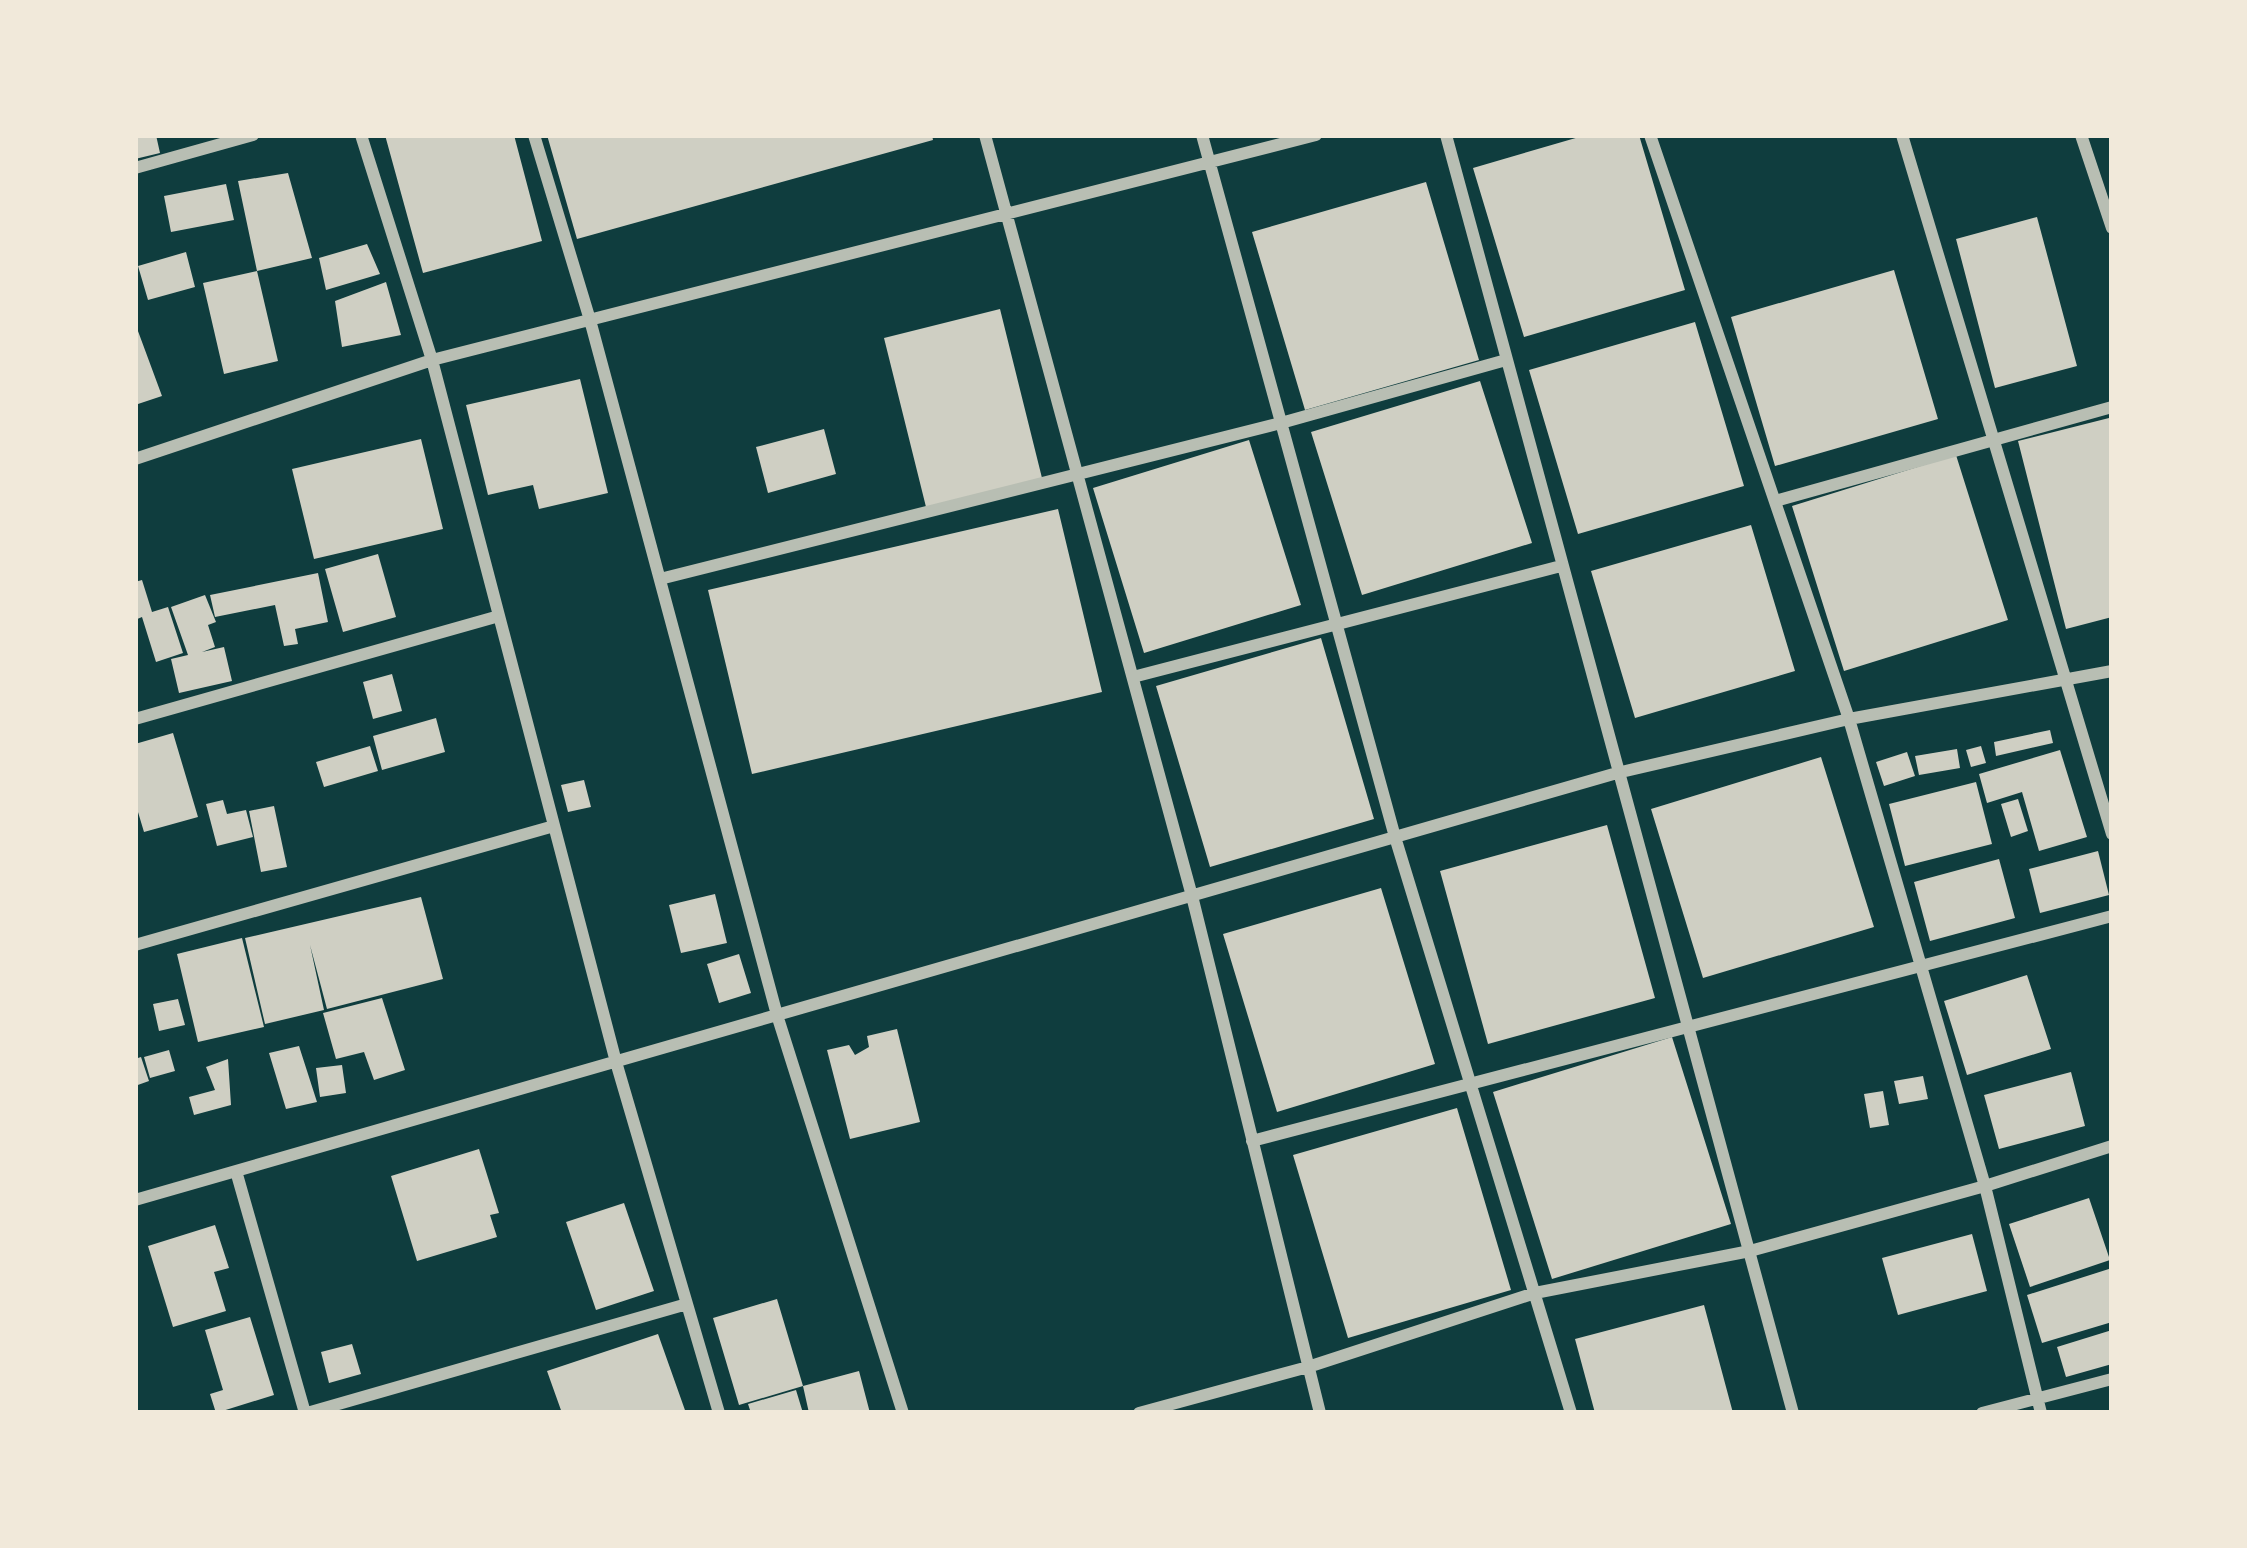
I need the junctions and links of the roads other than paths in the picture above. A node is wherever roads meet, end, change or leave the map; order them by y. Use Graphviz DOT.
graph roads {
  1 [pos="253,135"];
  2 [pos="361,135"];
  3 [pos="534,135"];
  4 [pos="985,135"];
  5 [pos="1202,135"];
  6 [pos="1316,135"];
  7 [pos="1446,135"];
  8 [pos="1650,135"];
  9 [pos="1902,135"];
  10 [pos="2081,135"];
  11 [pos="1208,159"];
  12 [pos="135,167"];
  13 [pos="1008,211"];
  14 [pos="2112,228"];
  15 [pos="590,320"];
  16 [pos="432,360"];
  17 [pos="1505,360"];
  18 [pos="2112,407"];
  19 [pos="1281,423"];
  20 [pos="1991,438"];
  21 [pos="135,459"];
  22 [pos="1079,474"];
  23 [pos="1775,501"];
  24 [pos="1561,566"];
  25 [pos="660,579"];
  26 [pos="499,616"];
  27 [pos="1335,621"];
  28 [pos="2112,671"];
  29 [pos="1133,677"];
  30 [pos="2069,678"];
  31 [pos="135,719"];
  32 [pos="1850,719"];
  33 [pos="1617,773"];
  34 [pos="554,826"];
  35 [pos="2112,834"];
  36 [pos="1396,838"];
  37 [pos="1192,896"];
  38 [pos="2112,916"];
  39 [pos="135,945"];
  40 [pos="1924,966"];
  41 [pos="777,1015"];
  42 [pos="1687,1024"];
  43 [pos="616,1062"];
  44 [pos="1470,1082"];
  45 [pos="1252,1141"];
  46 [pos="2112,1146"];
  47 [pos="236,1172"];
  48 [pos="1985,1186"];
  49 [pos="135,1200"];
  50 [pos="1750,1251"];
  51 [pos="1535,1293"];
  52 [pos="687,1304"];
  53 [pos="1308,1367"];
  54 [pos="2112,1379"];
  55 [pos="2039,1406"];
  56 [pos="306,1413"];
  57 [pos="719,1413"];
  58 [pos="903,1413"];
  59 [pos="1139,1413"];
  60 [pos="1320,1413"];
  61 [pos="1571,1413"];
  62 [pos="1793,1413"];
  63 [pos="1982,1413"];
  1 -- 12 [label="street"];
  2 -- 16 [label="street"];
  3 -- 15 [label="street"];
  4 -- 13 [label="street"];
  5 -- 11 [label="street"];
  6 -- 11 [label="street"];
  7 -- 17 [label="street"];
  8 -- 23 [label="street"];
  9 -- 20 [label="street"];
  10 -- 14 [label="street"];
  11 -- 13 [label="street"];
  11 -- 19 [label="street"];
  13 -- 15 [label="street"];
  13 -- 22 [label="street"];
  15 -- 16 [label="street"];
  15 -- 25 [label="street"];
  16 -- 21 [label="street"];
  16 -- 26 [label="street"];
  17 -- 19 [label="street"];
  17 -- 24 [label="street"];
  18 -- 20 [label="street"];
  19 -- 22 [label="street"];
  19 -- 27 [label="street"];
  20 -- 23 [label="street"];
  20 -- 30 [label="street"];
  22 -- 25 [label="street"];
  22 -- 29 [label="street"];
  23 -- 32 [label="street"];
  24 -- 27 [label="street"];
  24 -- 33 [label="street"];
  25 -- 41 [label="street"];
  26 -- 31 [label="street"];
  26 -- 34 [label="street"];
  27 -- 29 [label="street"];
  27 -- 36 [label="street"];
  28 -- 30 [label="street"];
  29 -- 37 [label="street"];
  30 -- 32 [label="street"];
  30 -- 35 [label="street"];
  32 -- 33 [label="street"];
  32 -- 40 [label="street"];
  33 -- 36 [label="street"];
  33 -- 42 [label="street"];
  34 -- 39 [label="street"];
  34 -- 43 [label="street"];
  36 -- 37 [label="street"];
  36 -- 44 [label="street"];
  37 -- 41 [label="street"];
  37 -- 45 [label="street"];
  38 -- 40 [label="street"];
  40 -- 42 [label="street"];
  40 -- 48 [label="street"];
  41 -- 43 [label="street"];
  41 -- 58 [label="street"];
  42 -- 44 [label="street"];
  42 -- 50 [label="street"];
  43 -- 47 [label="street"];
  43 -- 52 [label="street"];
  44 -- 45 [label="street"];
  44 -- 51 [label="street"];
  45 -- 53 [label="street"];
  46 -- 48 [label="street"];
  47 -- 49 [label="street"];
  47 -- 56 [label="street"];
  48 -- 50 [label="street"];
  48 -- 55 [label="street"];
  50 -- 51 [label="street"];
  50 -- 62 [label="street"];
  51 -- 53 [label="street"];
  51 -- 61 [label="street"];
  52 -- 56 [label="street"];
  52 -- 57 [label="street"];
  53 -- 59 [label="street"];
  53 -- 60 [label="street"];
  54 -- 55 [label="street"];
  55 -- 63 [label="street"];
}
